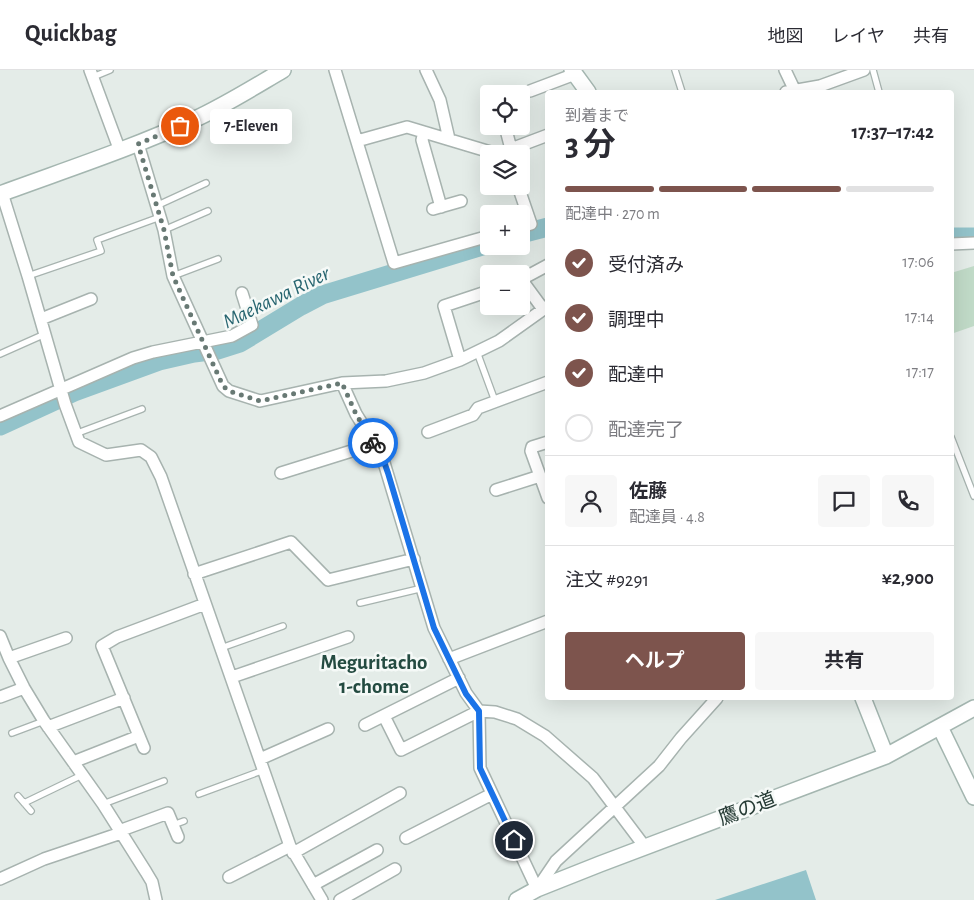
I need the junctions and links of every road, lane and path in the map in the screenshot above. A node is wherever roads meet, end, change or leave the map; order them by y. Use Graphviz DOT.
graph roads {
  1 [pos="110,70"];
  2 [pos="283,70"];
  3 [pos="335,70"];
  4 [pos="426,70"];
  5 [pos="675,70"];
  6 [pos="785,70"];
  7 [pos="864,70"];
  8 [pos="873,70"];
  9 [pos="573,72"];
  10 [pos="91,74"];
  11 [pos="586,90"];
  12 [pos="681,90"];
  13 [pos="790,90"];
  14 [pos="801,90"];
  15 [pos="878,90"];
  16 [pos="530,92"];
  17 [pos="424,132"];
  18 [pos="545,136"];
  19 [pos="449,139"];
  20 [pos="357,141"];
  21 [pos="138,144"];
  22 [pos="524,145"];
  23 [pos="480,149"];
  24 [pos="120,151"];
  25 [pos="206,183"];
  26 [pos="1,193"];
  27 [pos="461,201"];
  28 [pos="156,206"];
  29 [pos="208,211"];
  30 [pos="160,217"];
  31 [pos="164,230"];
  32 [pos="480,239"];
  33 [pos="974,243"];
  34 [pos="954,244"];
  35 [pos="218,259"];
  36 [pos="545,267"];
  37 [pos="530,275"];
  38 [pos="28,276"];
  39 [pos="173,276"];
  40 [pos="530,289"];
  41 [pos="242,294"];
  42 [pos="480,295"];
  43 [pos="91,299"];
  44 [pos="545,307"];
  45 [pos="41,319"];
  46 [pos="45,334"];
  47 [pos="206,348"];
  48 [pos="477,352"];
  49 [pos="0,354"];
  50 [pos="460,360"];
  51 [pos="342,383"];
  52 [pos="545,383"];
  53 [pos="62,396"];
  54 [pos="495,401"];
  55 [pos="142,409"];
  56 [pos="0,416"];
  57 [pos="428,432"];
  58 [pos="75,434"];
  59 [pos="545,443"];
  60 [pos="374,444"];
  61 [pos="954,445"];
  62 [pos="281,473"];
  63 [pos="540,476"];
  64 [pos="496,490"];
  65 [pos="545,490"];
  66 [pos="974,496"];
  67 [pos="414,559"];
  68 [pos="194,574"];
  69 [pos="422,588"];
  70 [pos="360,603"];
  71 [pos="205,604"];
  72 [pos="545,622"];
  73 [pos="283,626"];
  74 [pos="0,636"];
  75 [pos="348,637"];
  76 [pos="66,638"];
  77 [pos="221,648"];
  78 [pos="8,658"];
  79 [pos="449,659"];
  80 [pos="232,677"];
  81 [pos="458,678"];
  82 [pos="24,688"];
  83 [pos="0,697"];
  84 [pos="124,698"];
  85 [pos="715,700"];
  86 [pos="863,700"];
  87 [pos="974,708"];
  88 [pos="479,711"];
  89 [pos="384,716"];
  90 [pos="46,724"];
  91 [pos="365,726"];
  92 [pos="940,727"];
  93 [pos="328,729"];
  94 [pos="12,733"];
  95 [pos="139,736"];
  96 [pos="144,748"];
  97 [pos="886,756"];
  98 [pos="73,762"];
  99 [pos="262,765"];
  100 [pos="82,775"];
  101 [pos="164,781"];
  102 [pos="400,793"];
  103 [pos="199,794"];
  104 [pos="492,794"];
  105 [pos="18,796"];
  106 [pos="974,797"];
  107 [pos="24,803"];
  108 [pos="103,804"];
  109 [pos="616,807"];
  110 [pos="31,811"];
  111 [pos="120,832"];
  112 [pos="178,837"];
  113 [pos="406,838"];
  114 [pos="644,847"];
  115 [pos="291,849"];
  116 [pos="377,850"];
  117 [pos="388,870"];
  118 [pos="229,877"];
  119 [pos="0,879"];
  120 [pos="313,885"];
  121 [pos="537,889"];
  122 [pos="156,900"];
  123 [pos="322,900"];
  124 [pos="340,900"];
  125 [pos="517,900"];
  1 -- 10 [label="lane"];
  2 -- 21 [label="street"];
  3 -- 20 [label="street"];
  4 -- 19 [label="street"];
  5 -- 12 [label="lane"];
  6 -- 13 [label="street"];
  7 -- 14 [label="street"];
  8 -- 15 [label="lane"];
  9 -- 11 [label="street"];
  9 -- 16 [label="street"];
  10 -- 24 [label="street"];
  17 -- 19 [label="street"];
  17 -- 20 [label="street"];
  17 -- 27 [label="street"];
  18 -- 22 [label="street"];
  19 -- 23 [label="street"];
  20 -- 32 [label="street"];
  21 -- 24 [label="street"];
  21 -- 28 [label="street"];
  24 -- 26 [label="street"];
  25 -- 28 [label="lane"];
  26 -- 38 [label="street"];
  28 -- 30 [label="street"];
  29 -- 31 [label="lane"];
  30 -- 31 [label="street"];
  30 -- 38 [label="lane"];
  31 -- 39 [label="street"];
  33 -- 34 [label="street"];
  35 -- 39 [label="lane"];
  36 -- 37 [label="street"];
  38 -- 45 [label="street"];
  39 -- 47 [label="street"];
  40 -- 44 [label="street"];
  41 -- 47 [label="street"];
  42 -- 50 [label="street"];
  43 -- 45 [label="street"];
  44 -- 48 [label="street"];
  45 -- 46 [label="street"];
  46 -- 49 [label="lane"];
  46 -- 53 [label="street"];
  47 -- 51 [label="street"];
  47 -- 53 [label="street"];
  48 -- 50 [label="street"];
  48 -- 54 [label="lane"];
  50 -- 51 [label="street"];
  51 -- 60 [label="street"];
  52 -- 54 [label="street"];
  53 -- 56 [label="street"];
  53 -- 58 [label="street"];
  54 -- 57 [label="street"];
  55 -- 58 [label="lane"];
  58 -- 68 [label="street"];
  59 -- 63 [label="street"];
  60 -- 62 [label="street"];
  60 -- 67 [label="street"];
  61 -- 66 [label="lane"];
  63 -- 64 [label="street"];
  63 -- 65 [label="street"];
  67 -- 68 [label="street"];
  67 -- 69 [label="street"];
  68 -- 71 [label="street"];
  69 -- 70 [label="lane"];
  69 -- 79 [label="street"];
  71 -- 77 [label="street"];
  71 -- 84 [label="street"];
  72 -- 79 [label="street"];
  73 -- 77 [label="lane"];
  74 -- 78 [label="street"];
  75 -- 80 [label="street"];
  76 -- 78 [label="street"];
  77 -- 80 [label="street"];
  78 -- 82 [label="street"];
  79 -- 81 [label="street"];
  80 -- 99 [label="street"];
  81 -- 88 [label="street"];
  81 -- 89 [label="street"];
  82 -- 83 [label="street"];
  82 -- 90 [label="street"];
  84 -- 90 [label="street"];
  84 -- 95 [label="street"];
  85 -- 109 [label="street"];
  86 -- 97 [label="street"];
  87 -- 92 [label="street, 鷹の道"];
  88 -- 89 [label="street"];
  88 -- 104 [label="street"];
  88 -- 109 [label="street"];
  89 -- 91 [label="street"];
  90 -- 94 [label="lane"];
  90 -- 98 [label="street"];
  92 -- 97 [label="street, 鷹の道"];
  92 -- 106 [label="street"];
  93 -- 99 [label="street"];
  95 -- 96 [label="street"];
  95 -- 98 [label="street"];
  97 -- 114 [label="street, 鷹の道"];
  98 -- 100 [label="street"];
  99 -- 103 [label="lane"];
  99 -- 115 [label="street"];
  100 -- 107 [label="lane"];
  100 -- 108 [label="street"];
  101 -- 108 [label="lane"];
  102 -- 115 [label="street"];
  104 -- 113 [label="street"];
  104 -- 121 [label="street"];
  105 -- 107 [label="lane"];
  107 -- 110 [label="lane"];
  108 -- 111 [label="street"];
  109 -- 114 [label="street"];
  109 -- 121 [label="street"];
  111 -- 112 [label="street"];
  111 -- 119 [label="street"];
  111 -- 122 [label="street"];
  114 -- 121 [label="street, 鷹の道"];
  115 -- 118 [label="street"];
  115 -- 120 [label="street"];
  116 -- 120 [label="street"];
  117 -- 124 [label="street"];
  120 -- 123 [label="street"];
  121 -- 125 [label="street, 鷹の道"];
}
